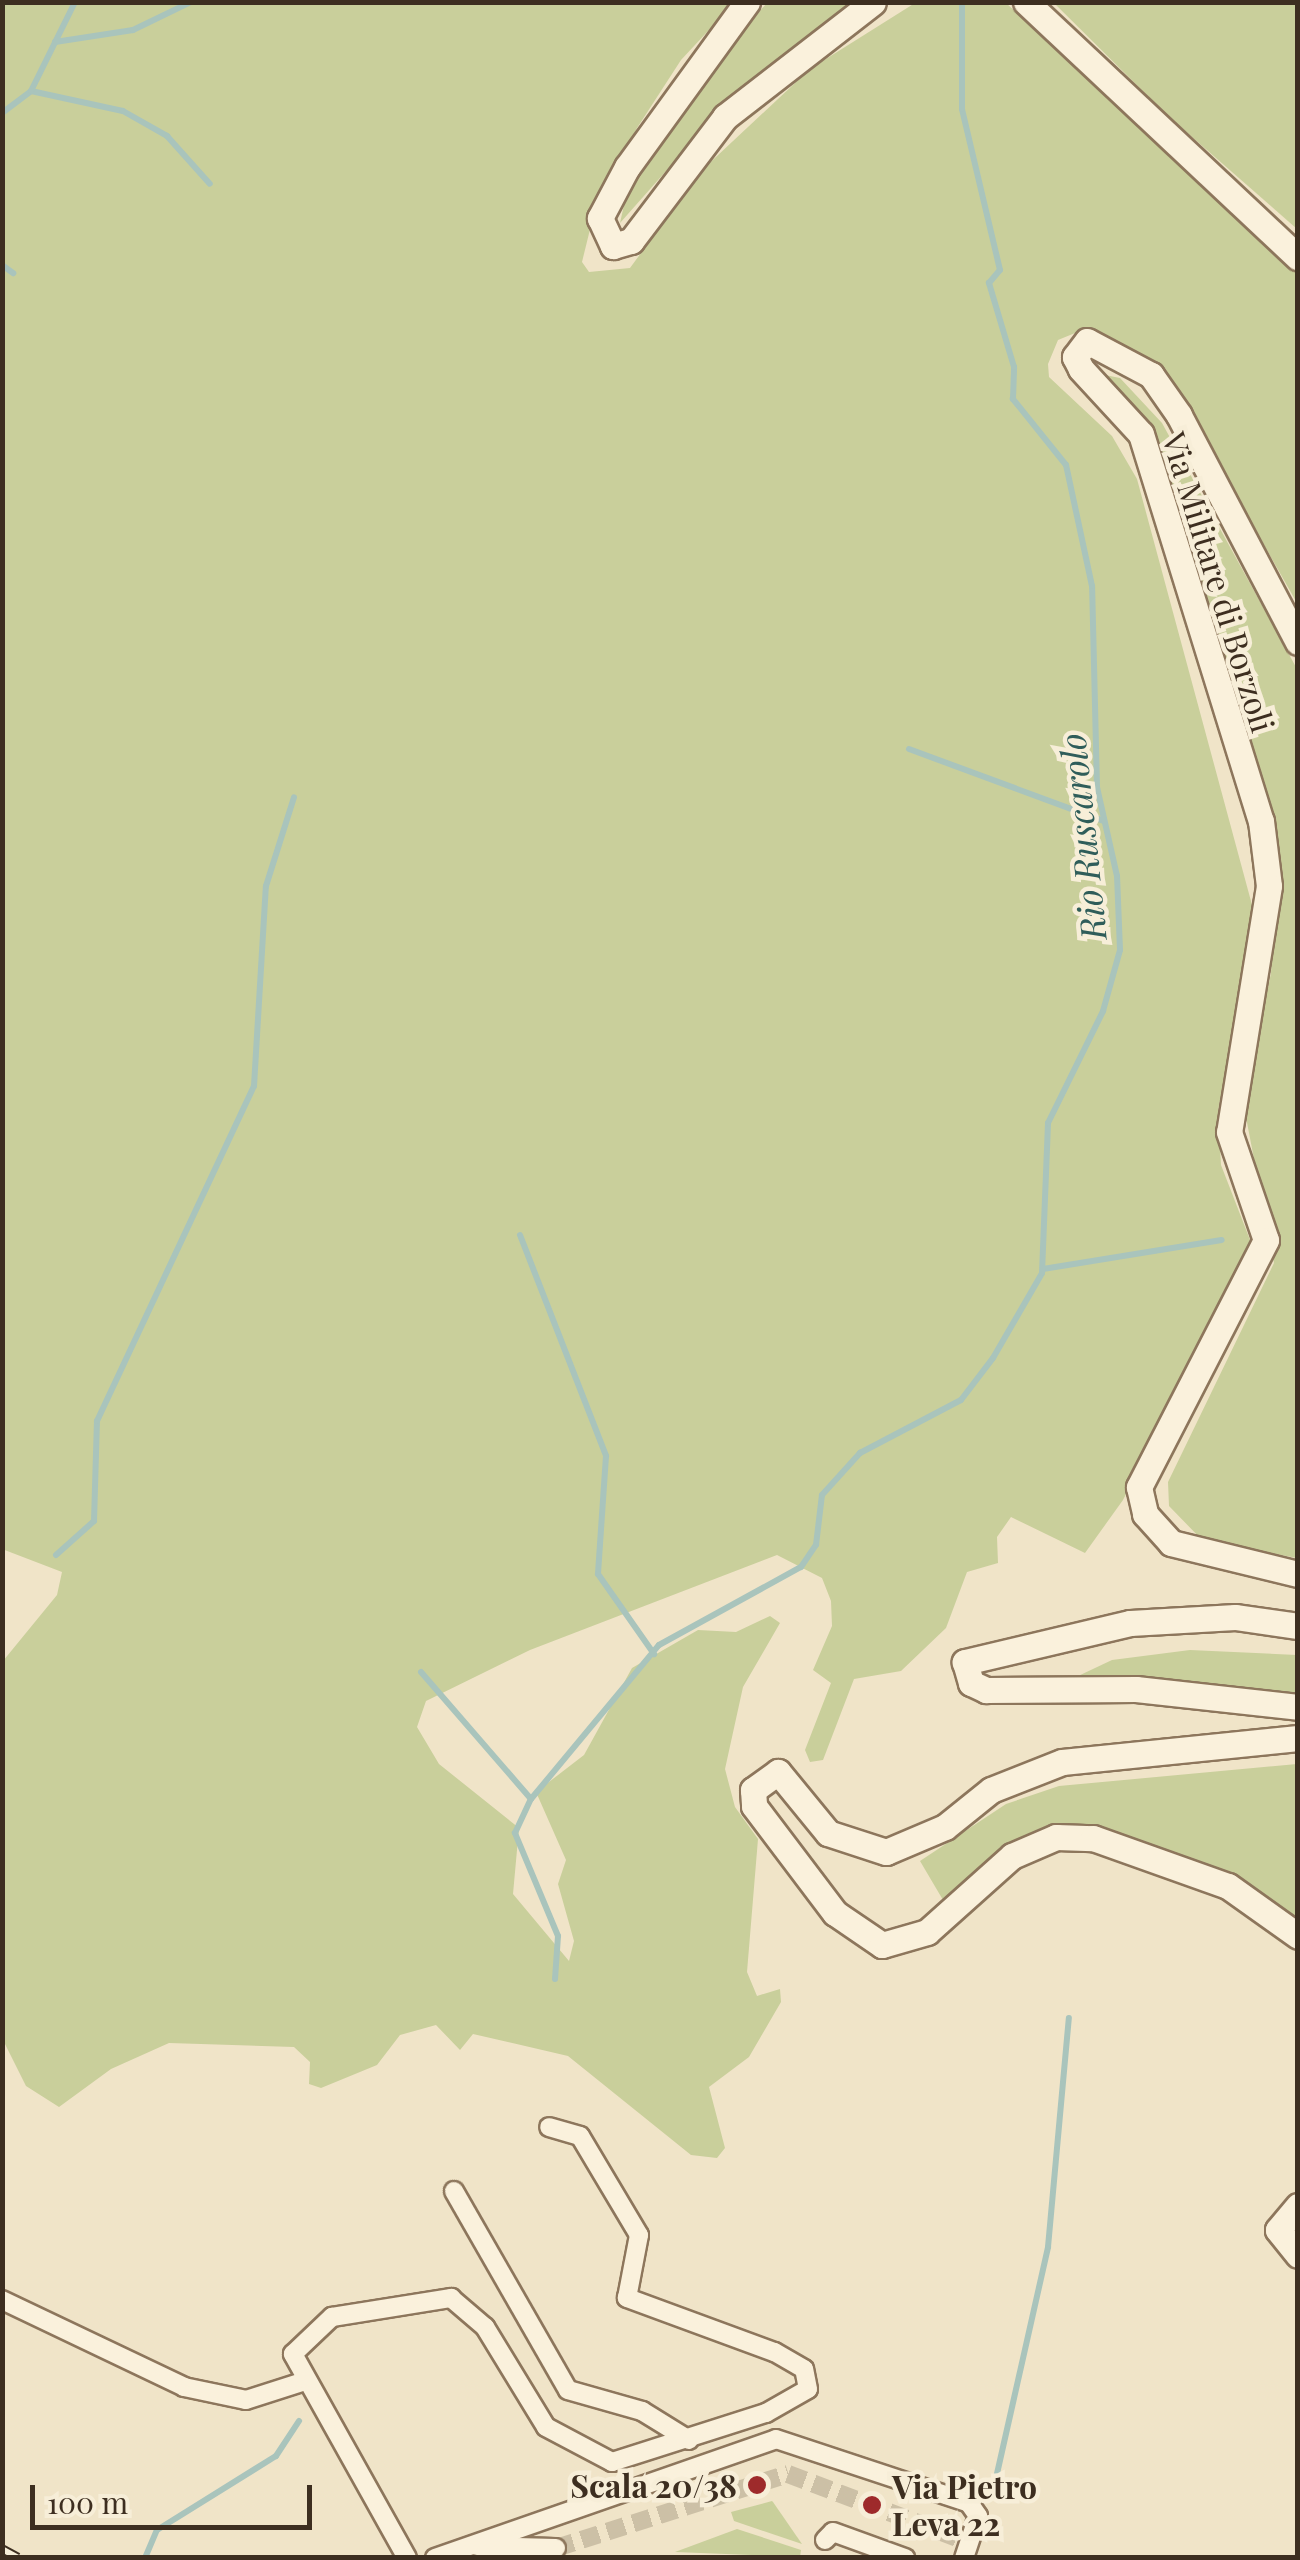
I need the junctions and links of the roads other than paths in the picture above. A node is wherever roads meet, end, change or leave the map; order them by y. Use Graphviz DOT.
graph roads {
  1 [pos="747,2"];
  2 [pos="873,2"];
  3 [pos="1026,2"];
  4 [pos="1298,257"];
  5 [pos="1298,642"];
  6 [pos="1298,1574"];
  7 [pos="1298,1626"];
  8 [pos="1298,1707"];
  9 [pos="1298,1738"];
  10 [pos="1298,1936"];
  11 [pos="549,2128"];
  12 [pos="454,2191"];
  13 [pos="1298,2206"];
  14 [pos="1298,2255"];
  15 [pos="2,2300"];
  16 [pos="302,2382"];
  17 [pos="689,2440"];
  18 [pos="957,2538"];
  19 [pos="825,2540"];
  20 [pos="472,2546"];
  21 [pos="556,2548"];
  22 [pos="408,2558"];
  23 [pos="435,2558"];
  24 [pos="904,2558"];
  25 [pos="953,2558"];
  26 [pos="964,2558"];
  1 -- 2 [label="street"];
  3 -- 4 [label="street"];
  5 -- 6 [label="street, Via Militare di Borzoli"];
  7 -- 8 [label="street"];
  9 -- 10 [label="street"];
  11 -- 17 [label="street"];
  12 -- 17 [label="street"];
  13 -- 14 [label="street"];
  15 -- 16 [label="street"];
  16 -- 17 [label="street"];
  16 -- 22 [label="street"];
  18 -- 25 [label="street"];
  19 -- 24 [label="street"];
  20 -- 21 [label="street"];
  20 -- 23 [label="street"];
  20 -- 26 [label="street"];
}
